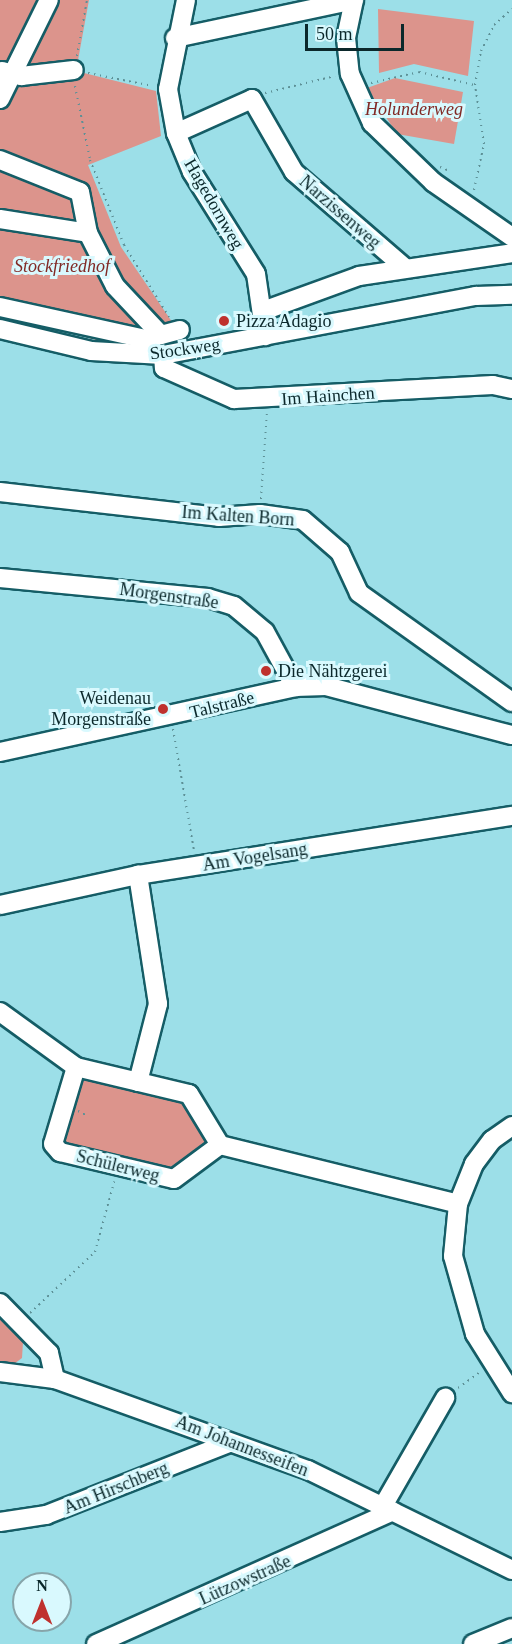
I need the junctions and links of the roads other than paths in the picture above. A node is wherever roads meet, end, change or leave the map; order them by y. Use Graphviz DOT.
graph roads {
  1 [pos="49,0"];
  2 [pos="186,0"];
  3 [pos="354,0"];
  4 [pos="175,38"];
  5 [pos="74,70"];
  6 [pos="6,72"];
  7 [pos="0,99"];
  8 [pos="176,133"];
  9 [pos="0,160"];
  10 [pos="0,219"];
  11 [pos="88,233"];
  12 [pos="512,237"];
  13 [pos="512,253"];
  14 [pos="404,267"];
  15 [pos="512,295"];
  16 [pos="0,307"];
  17 [pos="263,311"];
  18 [pos="0,329"];
  19 [pos="180,330"];
  20 [pos="161,335"];
  21 [pos="265,336"];
  22 [pos="163,355"];
  23 [pos="512,389"];
  24 [pos="0,492"];
  25 [pos="0,578"];
  26 [pos="295,687"];
  27 [pos="512,702"];
  28 [pos="512,735"];
  29 [pos="0,752"];
  30 [pos="512,816"];
  31 [pos="138,875"];
  32 [pos="0,905"];
  33 [pos="0,1012"];
  34 [pos="76,1067"];
  35 [pos="138,1082"];
  36 [pos="512,1126"];
  37 [pos="220,1145"];
  38 [pos="458,1204"];
  39 [pos="0,1303"];
  40 [pos="0,1372"];
  41 [pos="55,1379"];
  42 [pos="512,1393"];
  43 [pos="445,1398"];
  44 [pos="229,1443"];
  45 [pos="388,1508"];
  46 [pos="0,1522"];
  47 [pos="512,1570"];
  48 [pos="512,1628"];
  49 [pos="96,1644"];
  50 [pos="473,1644"];
  1 -- 6 [label="street"];
  2 -- 4 [label="street, Hagedornweg"];
  3 -- 4 [label="street"];
  3 -- 12 [label="street"];
  4 -- 8 [label="street, Hagedornweg"];
  5 -- 6 [label="street"];
  6 -- 7 [label="street"];
  8 -- 14 [label="street, Narzissenweg"];
  8 -- 17 [label="street, Hagedornweg"];
  9 -- 11 [label="street"];
  10 -- 11 [label="street"];
  11 -- 20 [label="street"];
  13 -- 14 [label="street, Narzissenweg"];
  14 -- 17 [label="street, Narzissenweg"];
  15 -- 21 [label="street, Stockweg"];
  16 -- 20 [label="street"];
  17 -- 21 [label="street, Hagedornweg"];
  18 -- 22 [label="street, Stockweg"];
  19 -- 20 [label="street"];
  21 -- 22 [label="street, Stockweg"];
  22 -- 23 [label="street, Im Hainchen"];
  24 -- 27 [label="street, Im Kalten Born"];
  25 -- 26 [label="street, Morgenstraße"];
  26 -- 28 [label="street, Talstraße"];
  26 -- 29 [label="street, Talstraße"];
  30 -- 31 [label="street, Am Vogelsang"];
  31 -- 32 [label="street, Am Vogelsang"];
  31 -- 35 [label="street"];
  33 -- 34 [label="street"];
  34 -- 35 [label="street"];
  34 -- 37 [label="street, Schülerweg"];
  35 -- 37 [label="street"];
  36 -- 38 [label="street"];
  37 -- 38 [label="street"];
  38 -- 42 [label="street"];
  39 -- 41 [label="street"];
  40 -- 41 [label="street, Am Johannesseifen"];
  41 -- 44 [label="street, Am Johannesseifen"];
  43 -- 45 [label="street"];
  44 -- 45 [label="street, Am Johannesseifen"];
  44 -- 46 [label="street, Am Hirschberg"];
  45 -- 47 [label="street, Am Johannesseifen"];
  45 -- 49 [label="street, Lützowstraße"];
  48 -- 50 [label="street"];
}
